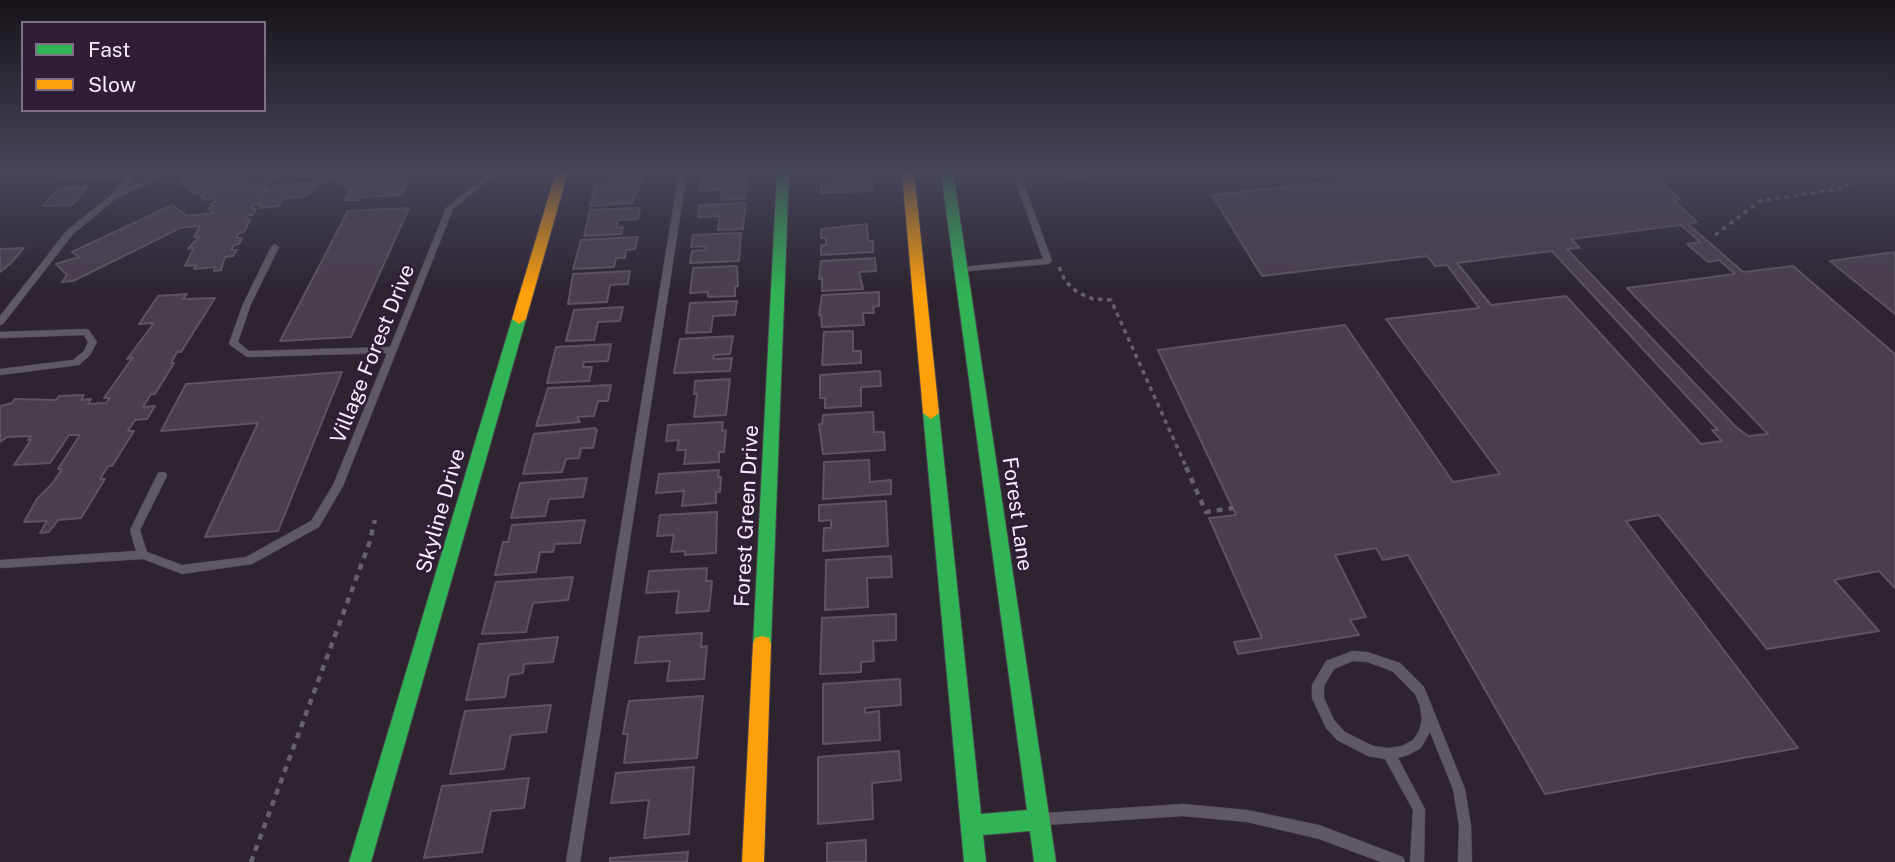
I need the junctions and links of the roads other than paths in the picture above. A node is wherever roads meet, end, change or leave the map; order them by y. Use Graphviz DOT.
graph roads {
  1 [pos="95,212"];
  2 [pos="448,212"];
  3 [pos="550,212"];
  4 [pos="676,212"];
  5 [pos="781,212"];
  6 [pos="912,212"];
  7 [pos="948,212"];
  8 [pos="1030,212"];
  9 [pos="275,247"];
  10 [pos="950,271"];
  11 [pos="917,273"];
  12 [pos="0,322"];
  13 [pos="0,335"];
  14 [pos="393,350"];
  15 [pos="0,372"];
  16 [pos="162,476"];
  17 [pos="143,555"];
  18 [pos="0,564"];
  19 [pos="1426,706"];
  20 [pos="1389,754"];
  21 [pos="1040,820"];
  22 [pos="971,825"];
  23 [pos="360,862"];
  24 [pos="573,862"];
  25 [pos="752,862"];
  26 [pos="975,862"];
  27 [pos="1045,862"];
  28 [pos="1398,862"];
  29 [pos="1417,862"];
  30 [pos="1465,862"];
  1 -- 12 [label="lane"];
  2 -- 14 [label="lane, Village Forest Drive"];
  3 -- 23 [label="main road, Skyline Drive"];
  4 -- 24 [label="lane"];
  5 -- 25 [label="main road, Forest Green Drive"];
  6 -- 11 [label="main road"];
  7 -- 10 [label="main road, Forest Lane"];
  8 -- 10 [label="lane"];
  9 -- 14 [label="lane"];
  10 -- 11 [label="main road"];
  10 -- 21 [label="main road, Forest Lane"];
  11 -- 22 [label="main road"];
  13 -- 15 [label="lane"];
  14 -- 17 [label="lane, Village Forest Drive"];
  16 -- 17 [label="lane"];
  17 -- 18 [label="lane"];
  19 -- 20 [label="lane"];
  19 -- 20 [label="lane"];
  19 -- 30 [label="lane"];
  20 -- 29 [label="lane"];
  21 -- 22 [label="main road"];
  21 -- 27 [label="main road, Forest Lane"];
  21 -- 28 [label="lane"];
  22 -- 26 [label="main road"];
}
